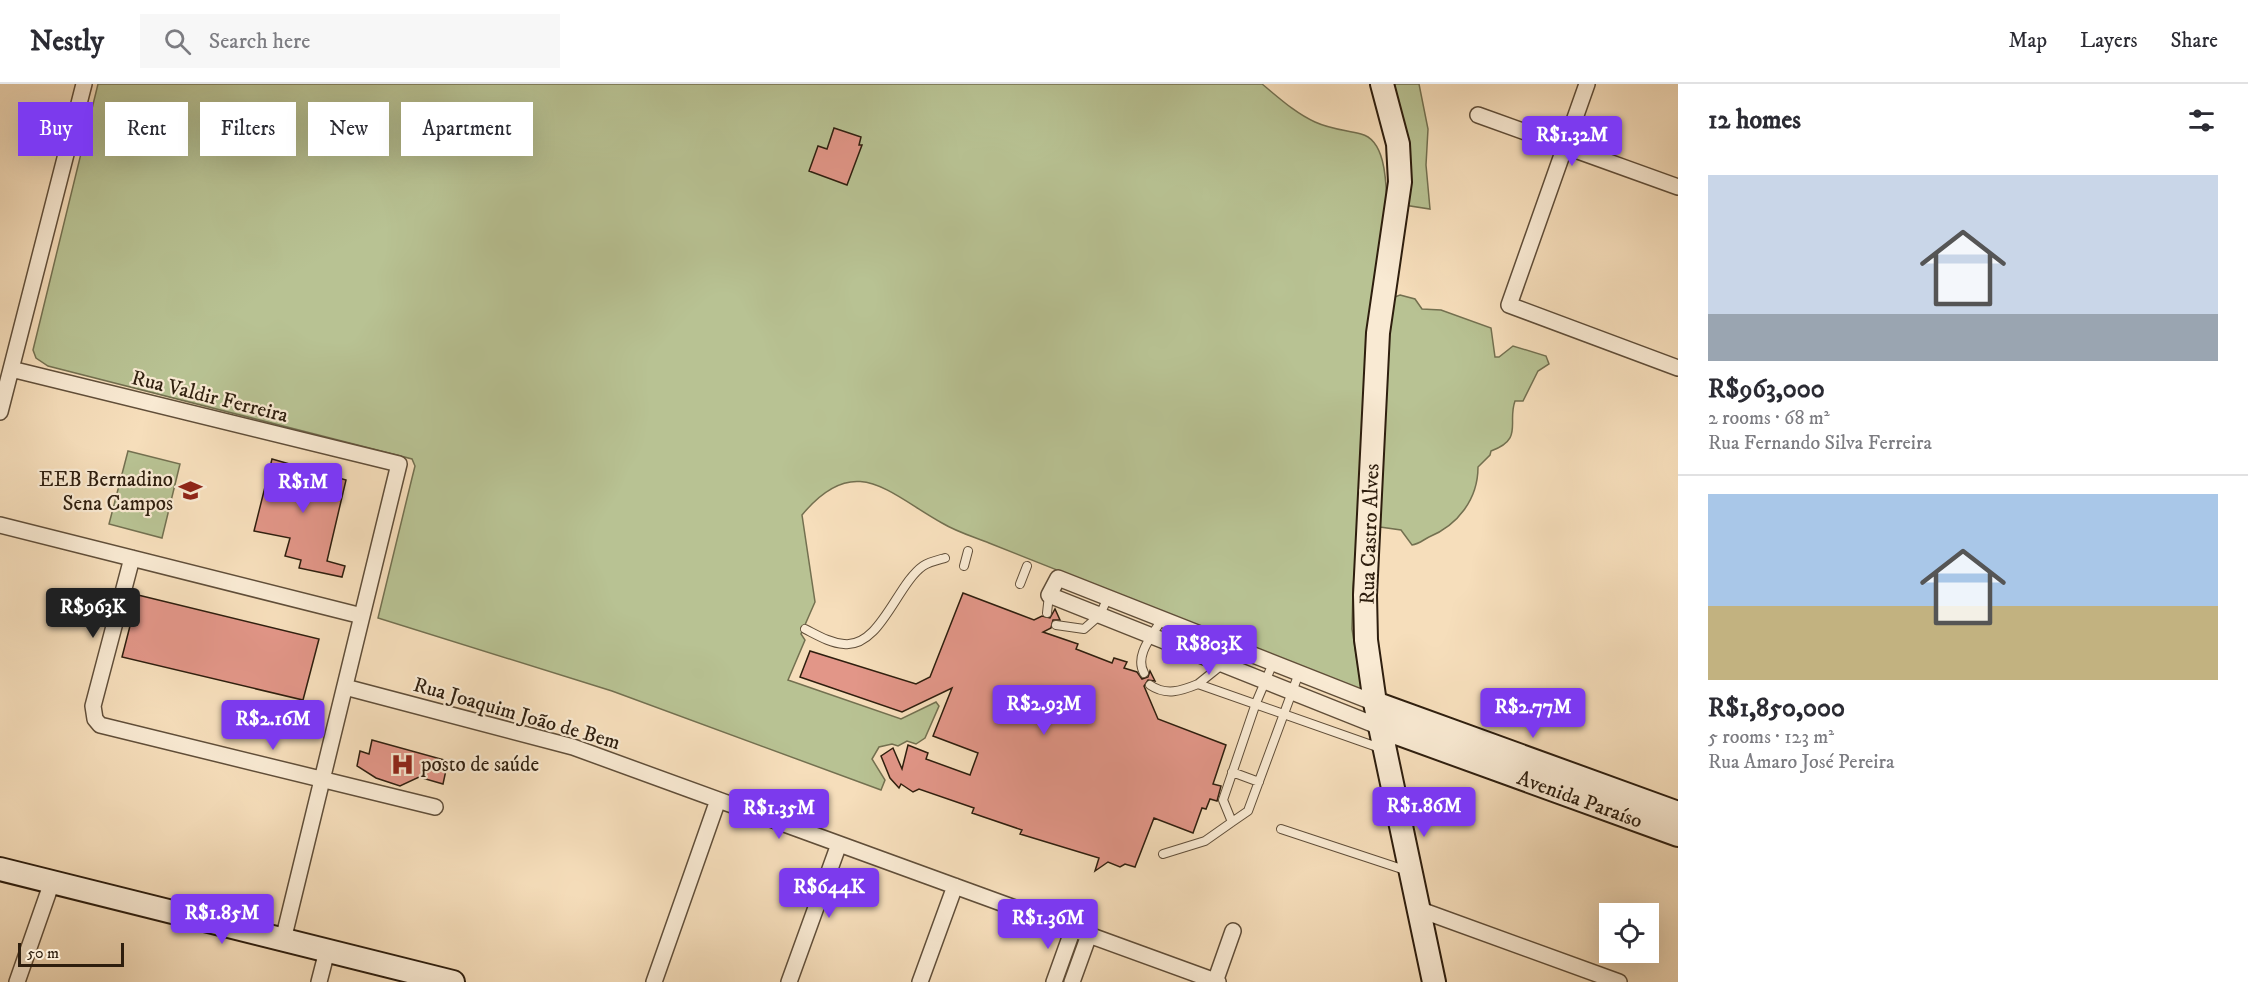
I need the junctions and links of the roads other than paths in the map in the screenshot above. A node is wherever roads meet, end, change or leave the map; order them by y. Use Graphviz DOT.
graph roads {
  1 [pos="84,84"];
  2 [pos="1382,84"];
  3 [pos="1587,84"];
  4 [pos="1478,115"];
  5 [pos="1565,147"];
  6 [pos="1678,187"];
  7 [pos="1678,368"];
  8 [pos="11,369"];
  9 [pos="0,412"];
  10 [pos="0,525"];
  11 [pos="968,551"];
  12 [pos="132,558"];
  13 [pos="945,558"];
  14 [pos="963,566"];
  15 [pos="1027,566"];
  16 [pos="1020,584"];
  17 [pos="1049,595"];
  18 [pos="1108,597"];
  19 [pos="1047,614"];
  20 [pos="1100,615"];
  21 [pos="362,616"];
  22 [pos="1162,619"];
  23 [pos="1056,625"];
  24 [pos="805,629"];
  25 [pos="1152,636"];
  26 [pos="1233,647"];
  27 [pos="1273,663"];
  28 [pos="1223,664"];
  29 [pos="1144,673"];
  30 [pos="1299,673"];
  31 [pos="1266,681"];
  32 [pos="1198,684"];
  33 [pos="1150,685"];
  34 [pos="345,687"];
  35 [pos="1292,692"];
  36 [pos="1256,703"];
  37 [pos="1375,703"];
  38 [pos="1283,713"];
  39 [pos="1380,727"];
  40 [pos="1384,750"];
  41 [pos="1232,772"];
  42 [pos="322,780"];
  43 [pos="1259,782"];
  44 [pos="718,800"];
  45 [pos="435,807"];
  46 [pos="1678,813"];
  47 [pos="1232,822"];
  48 [pos="1281,829"];
  49 [pos="1678,835"];
  50 [pos="839,844"];
  51 [pos="1163,854"];
  52 [pos="0,869"];
  53 [pos="1410,872"];
  54 [pos="52,882"];
  55 [pos="955,886"];
  56 [pos="1418,909"];
  57 [pos="1073,929"];
  58 [pos="1233,931"];
  59 [pos="1089,935"];
  60 [pos="283,940"];
  61 [pos="327,951"];
  62 [pos="17,982"];
  63 [pos="319,982"];
  64 [pos="453,982"];
  65 [pos="654,982"];
  66 [pos="789,982"];
  67 [pos="920,982"];
  68 [pos="1054,982"];
  69 [pos="1072,982"];
  70 [pos="1216,982"];
  71 [pos="1434,982"];
  72 [pos="1619,982"];
  1 -- 8 [label="street"];
  2 -- 37 [label="street, Rua Castro Alves"];
  3 -- 5 [label="street"];
  4 -- 5 [label="street"];
  5 -- 6 [label="street"];
  5 -- 7 [label="street"];
  8 -- 9 [label="street"];
  8 -- 21 [label="street, Rua Valdir Ferreira"];
  10 -- 12 [label="street"];
  11 -- 14 [label="lane"];
  12 -- 21 [label="street"];
  12 -- 42 [label="street"];
  13 -- 24 [label="lane"];
  15 -- 16 [label="lane"];
  17 -- 18 [label="street"];
  17 -- 19 [label="lane"];
  17 -- 20 [label="street"];
  18 -- 20 [label="lane"];
  18 -- 22 [label="street"];
  20 -- 23 [label="lane"];
  20 -- 25 [label="street"];
  21 -- 34 [label="street"];
  22 -- 25 [label="lane"];
  22 -- 26 [label="street"];
  25 -- 28 [label="street"];
  25 -- 29 [label="lane"];
  26 -- 27 [label="street"];
  26 -- 28 [label="lane"];
  27 -- 30 [label="street"];
  27 -- 31 [label="lane"];
  28 -- 31 [label="street"];
  28 -- 32 [label="lane"];
  30 -- 35 [label="lane"];
  30 -- 37 [label="street"];
  31 -- 35 [label="street"];
  31 -- 36 [label="lane"];
  32 -- 33 [label="lane"];
  32 -- 36 [label="lane"];
  34 -- 42 [label="street"];
  34 -- 44 [label="street, Rua Joaquim João de Bem"];
  35 -- 38 [label="lane"];
  35 -- 39 [label="street"];
  36 -- 38 [label="lane"];
  36 -- 41 [label="lane"];
  37 -- 39 [label="street, Rua Castro Alves"];
  37 -- 46 [label="street, Avenida Paraíso"];
  38 -- 40 [label="lane"];
  38 -- 43 [label="lane"];
  39 -- 40 [label="street, Rua Castro Alves"];
  39 -- 49 [label="street, Avenida Paraíso"];
  40 -- 53 [label="street, Rua Castro Alves"];
  41 -- 43 [label="lane"];
  41 -- 47 [label="lane"];
  42 -- 45 [label="street"];
  42 -- 60 [label="street"];
  43 -- 47 [label="lane"];
  44 -- 50 [label="street, Rua Joaquim João de Bem"];
  44 -- 65 [label="street"];
  47 -- 51 [label="lane"];
  48 -- 53 [label="lane"];
  50 -- 55 [label="street, Rua Joaquim João de Bem"];
  50 -- 66 [label="street"];
  52 -- 54 [label="street"];
  53 -- 56 [label="street, Rua Castro Alves"];
  54 -- 60 [label="street"];
  54 -- 62 [label="street"];
  55 -- 57 [label="street, Rua Joaquim João de Bem"];
  55 -- 67 [label="street"];
  56 -- 71 [label="street, Rua Castro Alves"];
  56 -- 72 [label="street"];
  57 -- 59 [label="street, Rua Joaquim João de Bem"];
  57 -- 68 [label="street"];
  58 -- 70 [label="street"];
  59 -- 69 [label="street"];
  59 -- 70 [label="street, Rua Joaquim João de Bem"];
  60 -- 61 [label="street"];
  61 -- 63 [label="street"];
  61 -- 64 [label="street"];
}
